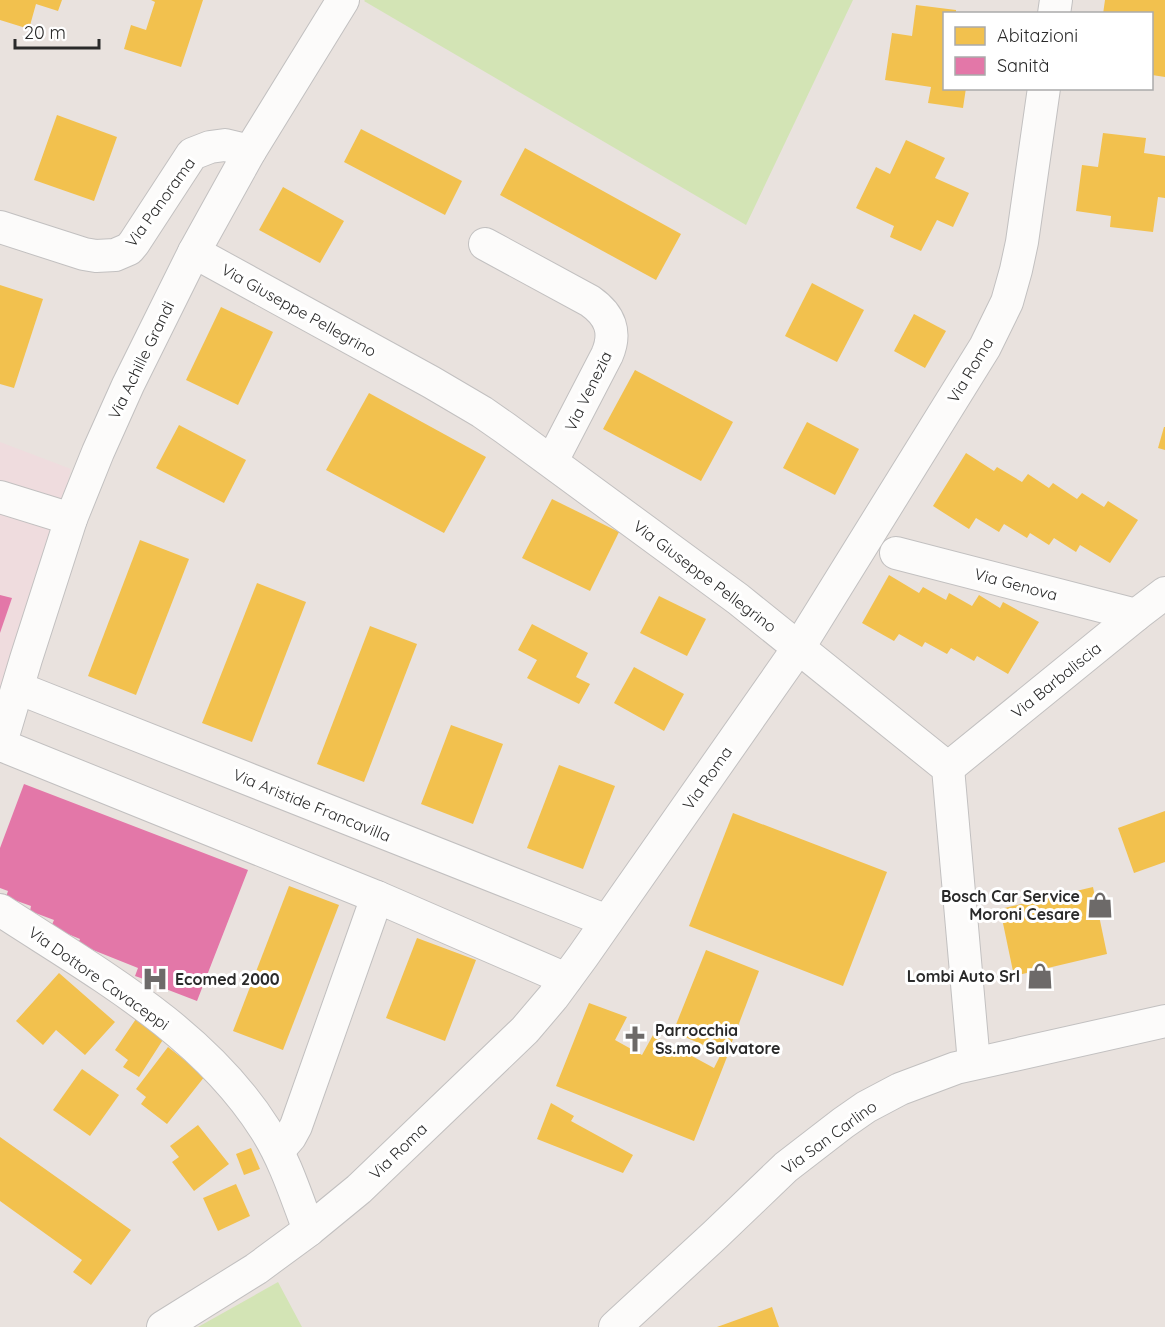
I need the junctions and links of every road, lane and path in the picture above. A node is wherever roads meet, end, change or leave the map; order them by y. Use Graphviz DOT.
graph roads {
  1 [pos="343,0"];
  2 [pos="1044,90"];
  3 [pos="250,152"];
  4 [pos="0,227"];
  5 [pos="485,244"];
  6 [pos="194,252"];
  7 [pos="552,461"];
  8 [pos="0,497"];
  9 [pos="71,519"];
  10 [pos="896,552"];
  11 [pos="1165,593"];
  12 [pos="1136,615"];
  13 [pos="799,647"];
  14 [pos="18,688"];
  15 [pos="0,745"];
  16 [pos="948,768"];
  17 [pos="377,897"];
  18 [pos="0,910"];
  19 [pos="607,921"];
  20 [pos="566,979"];
  21 [pos="1165,1021"];
  22 [pos="974,1063"];
  23 [pos="278,1151"];
  24 [pos="309,1230"];
  25 [pos="163,1327"];
  26 [pos="615,1327"];
  1 -- 3 [label="street, Via Achille Grandi"];
  2 -- 13 [label="street, Via Roma"];
  3 -- 4 [label="street, Via Panorama"];
  3 -- 6 [label="street, Via Achille Grandi"];
  5 -- 7 [label="street, Via Venezia"];
  6 -- 7 [label="street, Via Giuseppe Pellegrino"];
  6 -- 9 [label="street, Via Achille Grandi"];
  7 -- 13 [label="street, Via Giuseppe Pellegrino"];
  8 -- 9 [label="street"];
  9 -- 14 [label="street, Via Achille Grandi"];
  10 -- 12 [label="street, Via Genova"];
  11 -- 12 [label="street, Via Barbaliscia"];
  12 -- 16 [label="street, Via Barbaliscia"];
  13 -- 16 [label="street, Via Giuseppe Pellegrino"];
  13 -- 19 [label="street, Via Roma"];
  14 -- 15 [label="street, Via Achille Grandi"];
  14 -- 19 [label="street, Via Aristide Francavilla"];
  15 -- 17 [label="street"];
  16 -- 22 [label="street"];
  17 -- 20 [label="street"];
  17 -- 23 [label="street"];
  18 -- 23 [label="street, Via Dottore Cavaceppi"];
  19 -- 20 [label="street, Via Roma"];
  20 -- 24 [label="street, Via Roma"];
  21 -- 22 [label="street, Via San Carlino"];
  22 -- 26 [label="street, Via San Carlino"];
  23 -- 24 [label="street, Via Dottore Cavaceppi"];
  24 -- 25 [label="street, Via Roma"];
}
